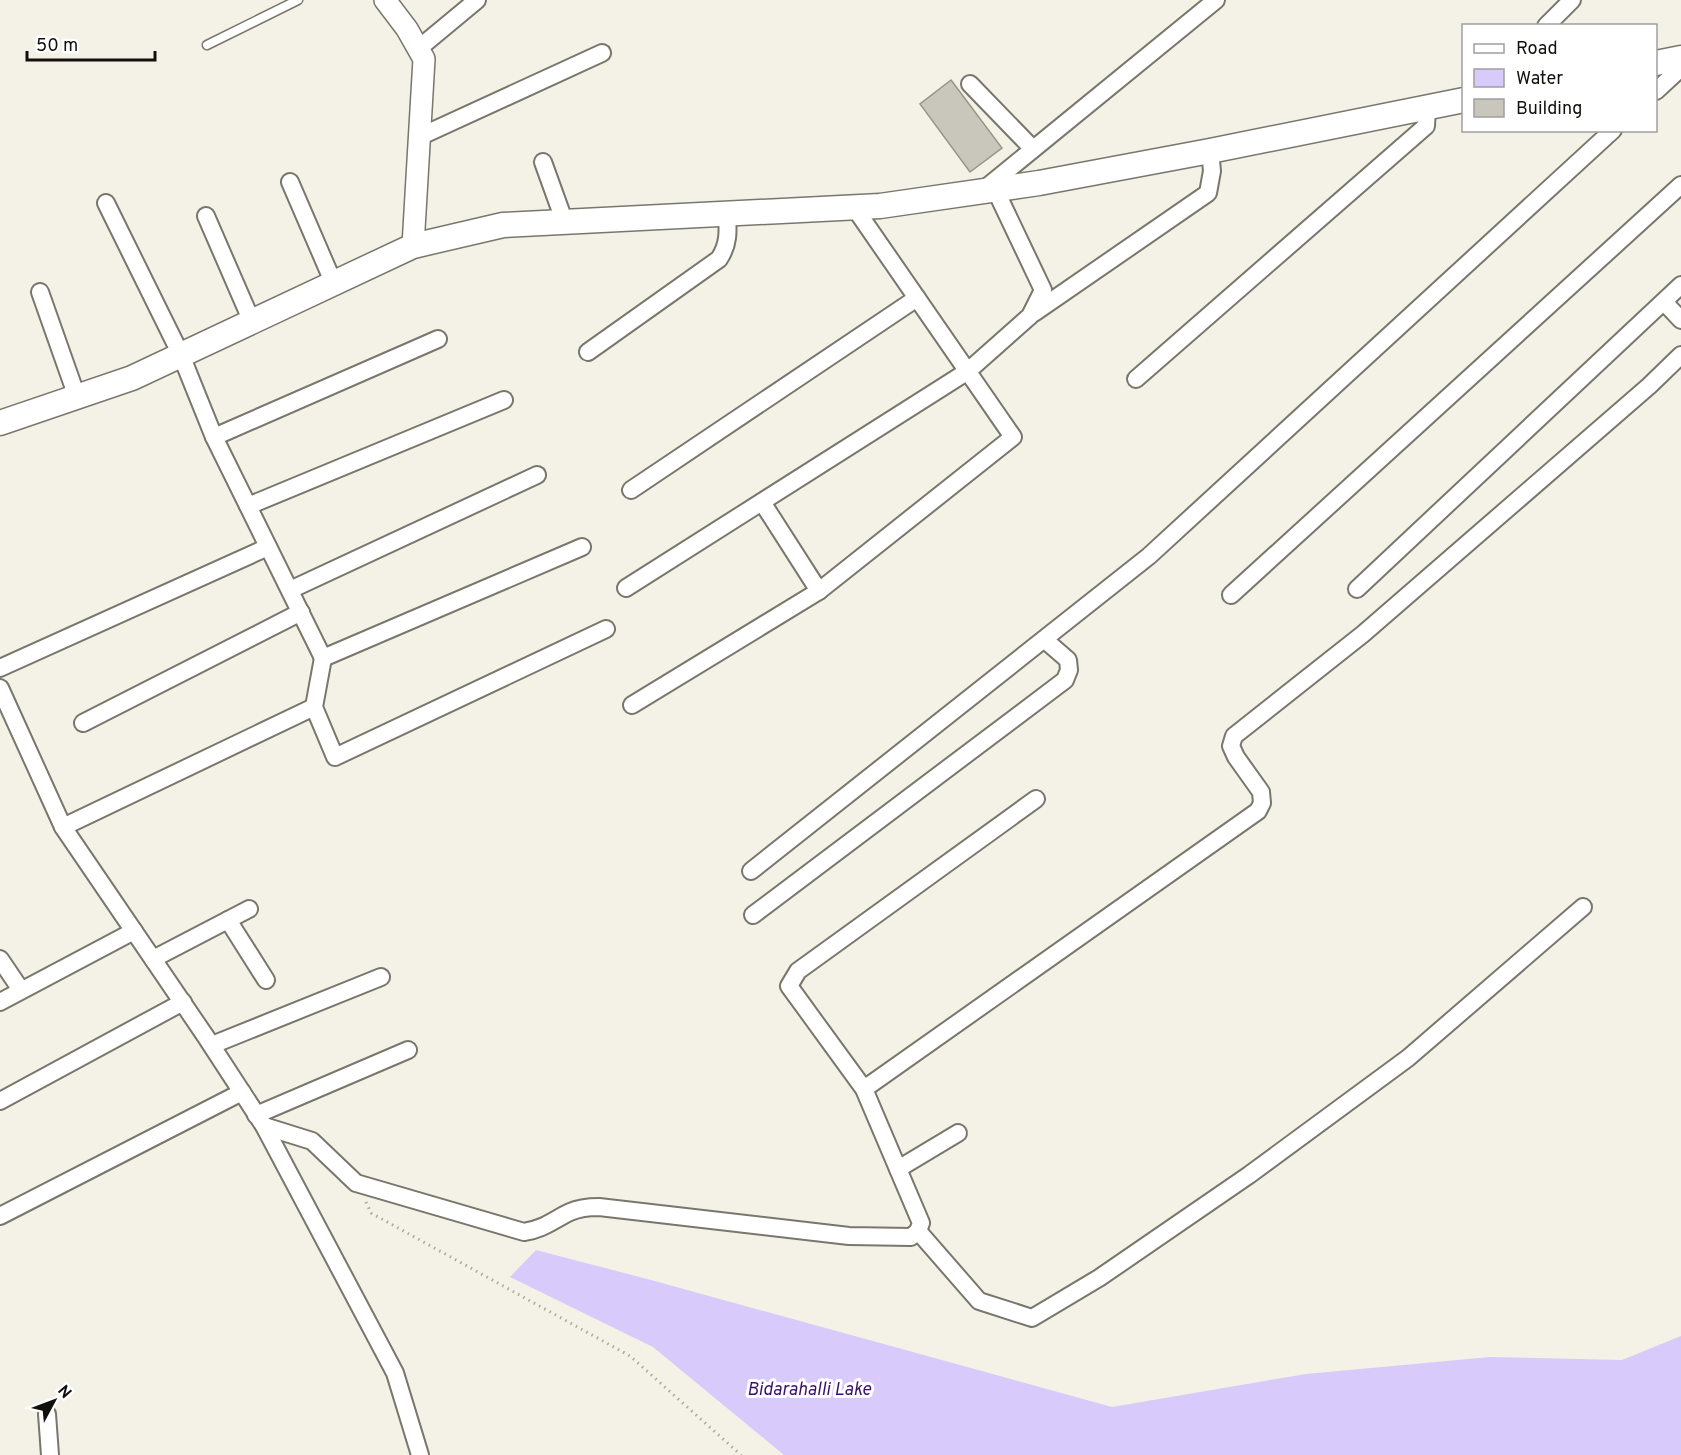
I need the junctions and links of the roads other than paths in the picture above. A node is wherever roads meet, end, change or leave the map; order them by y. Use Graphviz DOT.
graph roads {
  1 [pos="298,0"];
  2 [pos="385,0"];
  3 [pos="477,0"];
  4 [pos="1216,0"];
  5 [pos="1572,0"];
  6 [pos="1548,24"];
  7 [pos="207,45"];
  8 [pos="418,49"];
  9 [pos="602,53"];
  10 [pos="1681,58"];
  11 [pos="1657,63"];
  12 [pos="1681,68"];
  13 [pos="970,84"];
  14 [pos="1657,91"];
  15 [pos="1462,100"];
  16 [pos="1427,107"];
  17 [pos="1611,132"];
  18 [pos="420,137"];
  19 [pos="1033,149"];
  20 [pos="1210,151"];
  21 [pos="543,162"];
  22 [pos="290,182"];
  23 [pos="1681,185"];
  24 [pos="988,190"];
  25 [pos="106,203"];
  26 [pos="854,207"];
  27 [pos="727,214"];
  28 [pos="206,216"];
  29 [pos="566,223"];
  30 [pos="413,246"];
  31 [pos="334,284"];
  32 [pos="1681,285"];
  33 [pos="40,292"];
  34 [pos="917,298"];
  35 [pos="1664,302"];
  36 [pos="1030,315"];
  37 [pos="1681,320"];
  38 [pos="252,322"];
  39 [pos="438,339"];
  40 [pos="588,352"];
  41 [pos="181,355"];
  42 [pos="1681,355"];
  43 [pos="968,371"];
  44 [pos="1136,379"];
  45 [pos="77,397"];
  46 [pos="504,400"];
  47 [pos="0,423"];
  48 [pos="214,437"];
  49 [pos="537,475"];
  50 [pos="631,489"];
  51 [pos="762,502"];
  52 [pos="248,506"];
  53 [pos="268,547"];
  54 [pos="582,547"];
  55 [pos="626,588"];
  56 [pos="1357,589"];
  57 [pos="290,590"];
  58 [pos="819,591"];
  59 [pos="1232,595"];
  60 [pos="301,612"];
  61 [pos="606,629"];
  62 [pos="1045,640"];
  63 [pos="323,658"];
  64 [pos="0,668"];
  65 [pos="0,688"];
  66 [pos="632,705"];
  67 [pos="314,707"];
  68 [pos="83,723"];
  69 [pos="1036,799"];
  70 [pos="63,827"];
  71 [pos="751,871"];
  72 [pos="1583,907"];
  73 [pos="249,909"];
  74 [pos="753,915"];
  75 [pos="228,920"];
  76 [pos="134,931"];
  77 [pos="0,958"];
  78 [pos="153,959"];
  79 [pos="381,977"];
  80 [pos="266,980"];
  81 [pos="21,990"];
  82 [pos="0,1002"];
  83 [pos="183,1002"];
  84 [pos="212,1045"];
  85 [pos="408,1050"];
  86 [pos="864,1089"];
  87 [pos="242,1092"];
  88 [pos="0,1101"];
  89 [pos="260,1120"];
  90 [pos="958,1133"];
  91 [pos="898,1169"];
  92 [pos="0,1216"];
  93 [pos="918,1231"];
  94 [pos="47,1414"];
  95 [pos="50,1455"];
  96 [pos="420,1455"];
  1 -- 7 [label="lane"];
  2 -- 8 [label="street"];
  3 -- 8 [label="street"];
  4 -- 19 [label="street"];
  5 -- 6 [label="street"];
  8 -- 18 [label="street"];
  9 -- 18 [label="street"];
  10 -- 11 [label="main road"];
  12 -- 14 [label="street"];
  13 -- 19 [label="street"];
  15 -- 16 [label="main road"];
  16 -- 20 [label="main road"];
  16 -- 44 [label="street"];
  17 -- 62 [label="street"];
  18 -- 30 [label="street"];
  19 -- 24 [label="street"];
  20 -- 24 [label="main road"];
  20 -- 36 [label="street"];
  21 -- 29 [label="street"];
  22 -- 31 [label="street"];
  23 -- 59 [label="street"];
  24 -- 26 [label="main road"];
  24 -- 36 [label="street"];
  25 -- 41 [label="street"];
  26 -- 27 [label="main road"];
  26 -- 34 [label="street"];
  27 -- 29 [label="main road"];
  27 -- 40 [label="street"];
  28 -- 38 [label="street"];
  29 -- 30 [label="main road"];
  30 -- 31 [label="main road"];
  31 -- 38 [label="main road"];
  32 -- 35 [label="street"];
  33 -- 45 [label="street"];
  34 -- 43 [label="street"];
  34 -- 50 [label="street"];
  35 -- 37 [label="street"];
  35 -- 56 [label="street"];
  36 -- 43 [label="street"];
  38 -- 41 [label="main road"];
  39 -- 48 [label="street"];
  41 -- 45 [label="main road"];
  41 -- 48 [label="street"];
  42 -- 86 [label="street"];
  43 -- 51 [label="street"];
  43 -- 58 [label="street"];
  45 -- 47 [label="main road"];
  46 -- 52 [label="street"];
  48 -- 52 [label="street"];
  49 -- 57 [label="street"];
  51 -- 55 [label="street"];
  51 -- 58 [label="street"];
  52 -- 53 [label="street"];
  53 -- 57 [label="street"];
  53 -- 64 [label="street"];
  54 -- 63 [label="street"];
  57 -- 60 [label="street"];
  58 -- 66 [label="street"];
  60 -- 63 [label="street"];
  60 -- 68 [label="street"];
  61 -- 67 [label="street"];
  62 -- 71 [label="street"];
  62 -- 74 [label="street"];
  63 -- 67 [label="street"];
  65 -- 70 [label="street"];
  67 -- 70 [label="street"];
  69 -- 86 [label="street"];
  70 -- 76 [label="street"];
  72 -- 93 [label="street"];
  73 -- 75 [label="street"];
  75 -- 78 [label="street"];
  75 -- 80 [label="street"];
  76 -- 78 [label="street"];
  76 -- 81 [label="street"];
  77 -- 81 [label="street"];
  78 -- 83 [label="street"];
  79 -- 84 [label="street"];
  81 -- 82 [label="street"];
  83 -- 84 [label="street"];
  83 -- 88 [label="street"];
  84 -- 87 [label="street"];
  85 -- 89 [label="street"];
  86 -- 91 [label="street"];
  87 -- 89 [label="street"];
  87 -- 92 [label="street"];
  89 -- 93 [label="street"];
  89 -- 96 [label="street"];
  90 -- 91 [label="street"];
  91 -- 93 [label="street"];
  94 -- 95 [label="street"];
}
